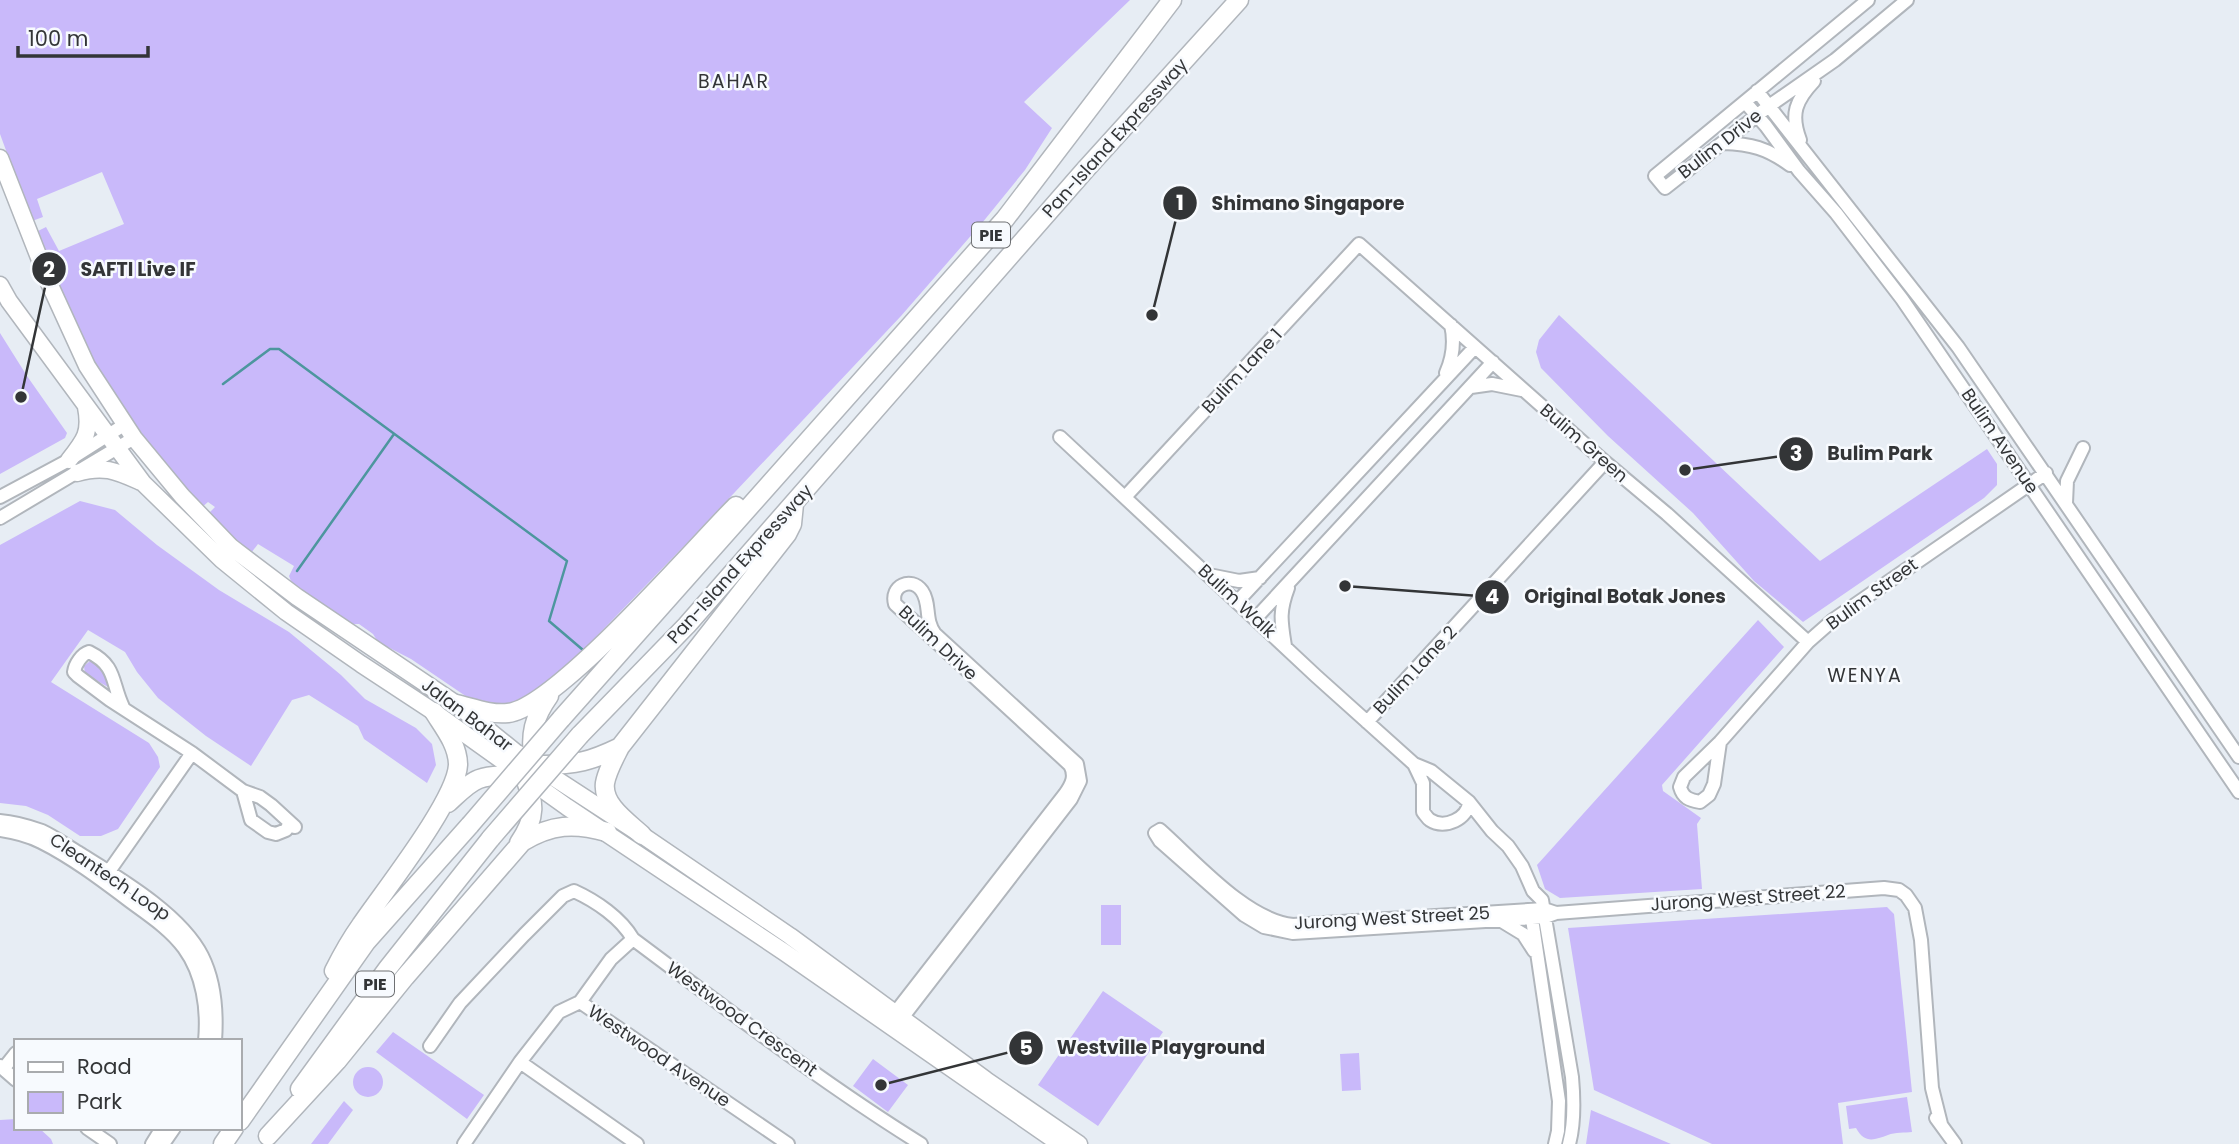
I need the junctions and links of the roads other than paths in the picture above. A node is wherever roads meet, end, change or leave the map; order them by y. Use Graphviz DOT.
graph roads {
  1 [pos="1172,0"];
  2 [pos="1239,0"];
  3 [pos="1868,0"];
  4 [pos="1908,0"];
  5 [pos="1835,60"];
  6 [pos="1757,91"];
  7 [pos="1745,102"];
  8 [pos="1769,106"];
  9 [pos="1757,115"];
  10 [pos="1723,143"];
  11 [pos="1802,146"];
  12 [pos="0,158"];
  13 [pos="1799,171"];
  14 [pos="1359,244"];
  15 [pos="0,285"];
  16 [pos="1451,326"];
  17 [pos="1475,346"];
  18 [pos="1493,362"];
  19 [pos="1441,383"];
  20 [pos="1470,387"];
  21 [pos="1525,391"];
  22 [pos="85,404"];
  23 [pos="129,431"];
  24 [pos="1060,437"];
  25 [pos="113,442"];
  26 [pos="2083,448"];
  27 [pos="794,457"];
  28 [pos="1605,462"];
  29 [pos="73,466"];
  30 [pos="2046,473"];
  31 [pos="143,483"];
  32 [pos="2029,485"];
  33 [pos="0,497"];
  34 [pos="1125,497"];
  35 [pos="2066,503"];
  36 [pos="794,504"];
  37 [pos="0,518"];
  38 [pos="1209,575"];
  39 [pos="1260,578"];
  40 [pos="1291,581"];
  41 [pos="1237,602"];
  42 [pos="1256,618"];
  43 [pos="1808,642"];
  44 [pos="1285,646"];
  45 [pos="558,685"];
  46 [pos="456,704"];
  47 [pos="123,707"];
  48 [pos="434,712"];
  49 [pos="1367,722"];
  50 [pos="1720,741"];
  51 [pos="620,747"];
  52 [pos="192,752"];
  53 [pos="2239,757"];
  54 [pos="1414,764"];
  55 [pos="530,772"];
  56 [pos="243,790"];
  57 [pos="2239,792"];
  58 [pos="1469,802"];
  59 [pos="436,815"];
  60 [pos="1462,818"];
  61 [pos="0,821"];
  62 [pos="0,830"];
  63 [pos="1492,831"];
  64 [pos="607,832"];
  65 [pos="642,835"];
  66 [pos="513,852"];
  67 [pos="105,876"];
  68 [pos="1541,913"];
  69 [pos="1500,919"];
  70 [pos="633,939"];
  71 [pos="787,944"];
  72 [pos="1536,955"];
  73 [pos="580,1002"];
  74 [pos="899,1015"];
  75 [pos="302,1034"];
  76 [pos="205,1039"];
  77 [pos="215,1039"];
  78 [pos="430,1046"];
  79 [pos="520,1062"];
  80 [pos="242,1118"];
  81 [pos="90,1130"];
  82 [pos="265,1140"];
  83 [pos="110,1144"];
  84 [pos="464,1144"];
  85 [pos="637,1144"];
  86 [pos="788,1144"];
  87 [pos="921,1144"];
  88 [pos="1059,1144"];
  89 [pos="1079,1144"];
  90 [pos="1555,1144"];
  91 [pos="1569,1144"];
  92 [pos="1955,1144"];
  1 -- 27 [label="highway, Pan-Island Expressway / PIE"];
  2 -- 36 [label="highway, Pan-Island Expressway / PIE"];
  3 -- 6 [label="street, Bulim Drive"];
  4 -- 5 [label="street, Bulim Drive"];
  5 -- 8 [label="street, Bulim Drive"];
  5 -- 11 [label="street"];
  6 -- 7 [label="street, Bulim Drive"];
  6 -- 8 [label="street, Bulim Avenue"];
  7 -- 9 [label="street, Bulim Avenue"];
  7 -- 10 [label="street, Bulim Drive"];
  8 -- 9 [label="street, Bulim Drive"];
  8 -- 11 [label="street, Bulim Avenue"];
  9 -- 10 [label="street, Bulim Drive"];
  9 -- 13 [label="street, Bulim Avenue"];
  10 -- 13 [label="street"];
  11 -- 30 [label="street, Bulim Avenue"];
  12 -- 23 [label="main road, Jalan Bahar"];
  13 -- 32 [label="street, Bulim Avenue"];
  14 -- 16 [label="street, Bulim Green"];
  14 -- 34 [label="street, Bulim Lane 1"];
  15 -- 22 [label="main road, Jalan Bahar"];
  16 -- 17 [label="street, Bulim Green"];
  16 -- 19 [label="street"];
  17 -- 18 [label="street, Bulim Green"];
  17 -- 19 [label="street"];
  18 -- 20 [label="street"];
  18 -- 21 [label="street, Bulim Green"];
  19 -- 39 [label="street"];
  20 -- 21 [label="street"];
  20 -- 40 [label="street"];
  21 -- 28 [label="street, Bulim Green"];
  22 -- 25 [label="main road, Jalan Bahar"];
  22 -- 29 [label="main road"];
  23 -- 25 [label="street"];
  23 -- 46 [label="main road, Jalan Bahar"];
  24 -- 34 [label="street, Bulim Walk"];
  25 -- 29 [label="street"];
  25 -- 31 [label="main road, Jalan Bahar"];
  26 -- 35 [label="street"];
  27 -- 45 [label="highway"];
  27 -- 75 [label="highway, Pan-Island Expressway / PIE, bridge"];
  28 -- 43 [label="street, Bulim Green"];
  28 -- 49 [label="street, Bulim Lane 2"];
  29 -- 31 [label="main road"];
  29 -- 33 [label="street"];
  29 -- 37 [label="street"];
  30 -- 32 [label="street, Bulim Street"];
  30 -- 35 [label="street, Bulim Avenue"];
  31 -- 48 [label="main road, Jalan Bahar"];
  32 -- 43 [label="street, Bulim Street"];
  32 -- 57 [label="street, Bulim Avenue"];
  34 -- 38 [label="street, Bulim Walk"];
  35 -- 53 [label="street, Bulim Avenue"];
  36 -- 51 [label="highway"];
  36 -- 82 [label="highway, Pan-Island Expressway / PIE, bridge"];
  38 -- 39 [label="street"];
  38 -- 41 [label="street, Bulim Walk"];
  39 -- 41 [label="street"];
  40 -- 42 [label="street"];
  40 -- 44 [label="street"];
  41 -- 42 [label="street, Bulim Walk"];
  42 -- 44 [label="street, Bulim Walk"];
  43 -- 50 [label="street, Bulim Street"];
  44 -- 49 [label="street, Bulim Walk"];
  45 -- 46 [label="highway"];
  45 -- 55 [label="highway"];
  46 -- 55 [label="main road, Jalan Bahar"];
  47 -- 47 [label="street"];
  47 -- 52 [label="street"];
  48 -- 55 [label="main road, Jalan Bahar"];
  48 -- 59 [label="highway"];
  49 -- 54 [label="street, Bulim Walk"];
  50 -- 50 [label="street, Bulim Street"];
  51 -- 55 [label="highway"];
  51 -- 65 [label="highway"];
  52 -- 56 [label="street"];
  52 -- 67 [label="street"];
  54 -- 58 [label="street, Bulim Walk"];
  54 -- 60 [label="street, Bulim Walk"];
  55 -- 59 [label="highway"];
  55 -- 64 [label="main road, Jalan Bahar"];
  55 -- 65 [label="main road, Jalan Bahar"];
  55 -- 66 [label="highway"];
  56 -- 56 [label="street"];
  58 -- 60 [label="street"];
  58 -- 63 [label="street, Bulim Walk"];
  59 -- 75 [label="highway"];
  60 -- 63 [label="street, Bulim Walk"];
  61 -- 67 [label="street, Cleantech Loop"];
  62 -- 67 [label="street, Cleantech Loop"];
  63 -- 68 [label="street, Bulim Walk"];
  64 -- 66 [label="highway"];
  64 -- 71 [label="main road, Jalan Bahar"];
  65 -- 71 [label="main road, Jalan Bahar"];
  66 -- 82 [label="highway"];
  67 -- 76 [label="street, Cleantech Loop"];
  67 -- 77 [label="street, Cleantech Loop"];
  68 -- 69 [label="street, Jurong West Street 25"];
  68 -- 69 [label="street, Jurong West Street 25"];
  68 -- 72 [label="street"];
  68 -- 91 [label="street"];
  68 -- 92 [label="street, Jurong West Street 22"];
  69 -- 72 [label="street"];
  70 -- 73 [label="street"];
  70 -- 78 [label="street, Westwood Crescent"];
  70 -- 87 [label="street, Westwood Crescent"];
  71 -- 74 [label="main road, Jalan Bahar"];
  71 -- 88 [label="main road, Jalan Bahar"];
  72 -- 90 [label="street"];
  73 -- 79 [label="street, Westwood Avenue"];
  73 -- 86 [label="street, Westwood Avenue"];
  74 -- 74 [label="street, Bulim Drive"];
  74 -- 89 [label="main road, Jalan Bahar"];
  75 -- 80 [label="highway, Pan-Island Expressway / PIE"];
  79 -- 84 [label="street, Westwood Avenue"];
  79 -- 85 [label="street"];
  81 -- 83 [label="street"];
}
